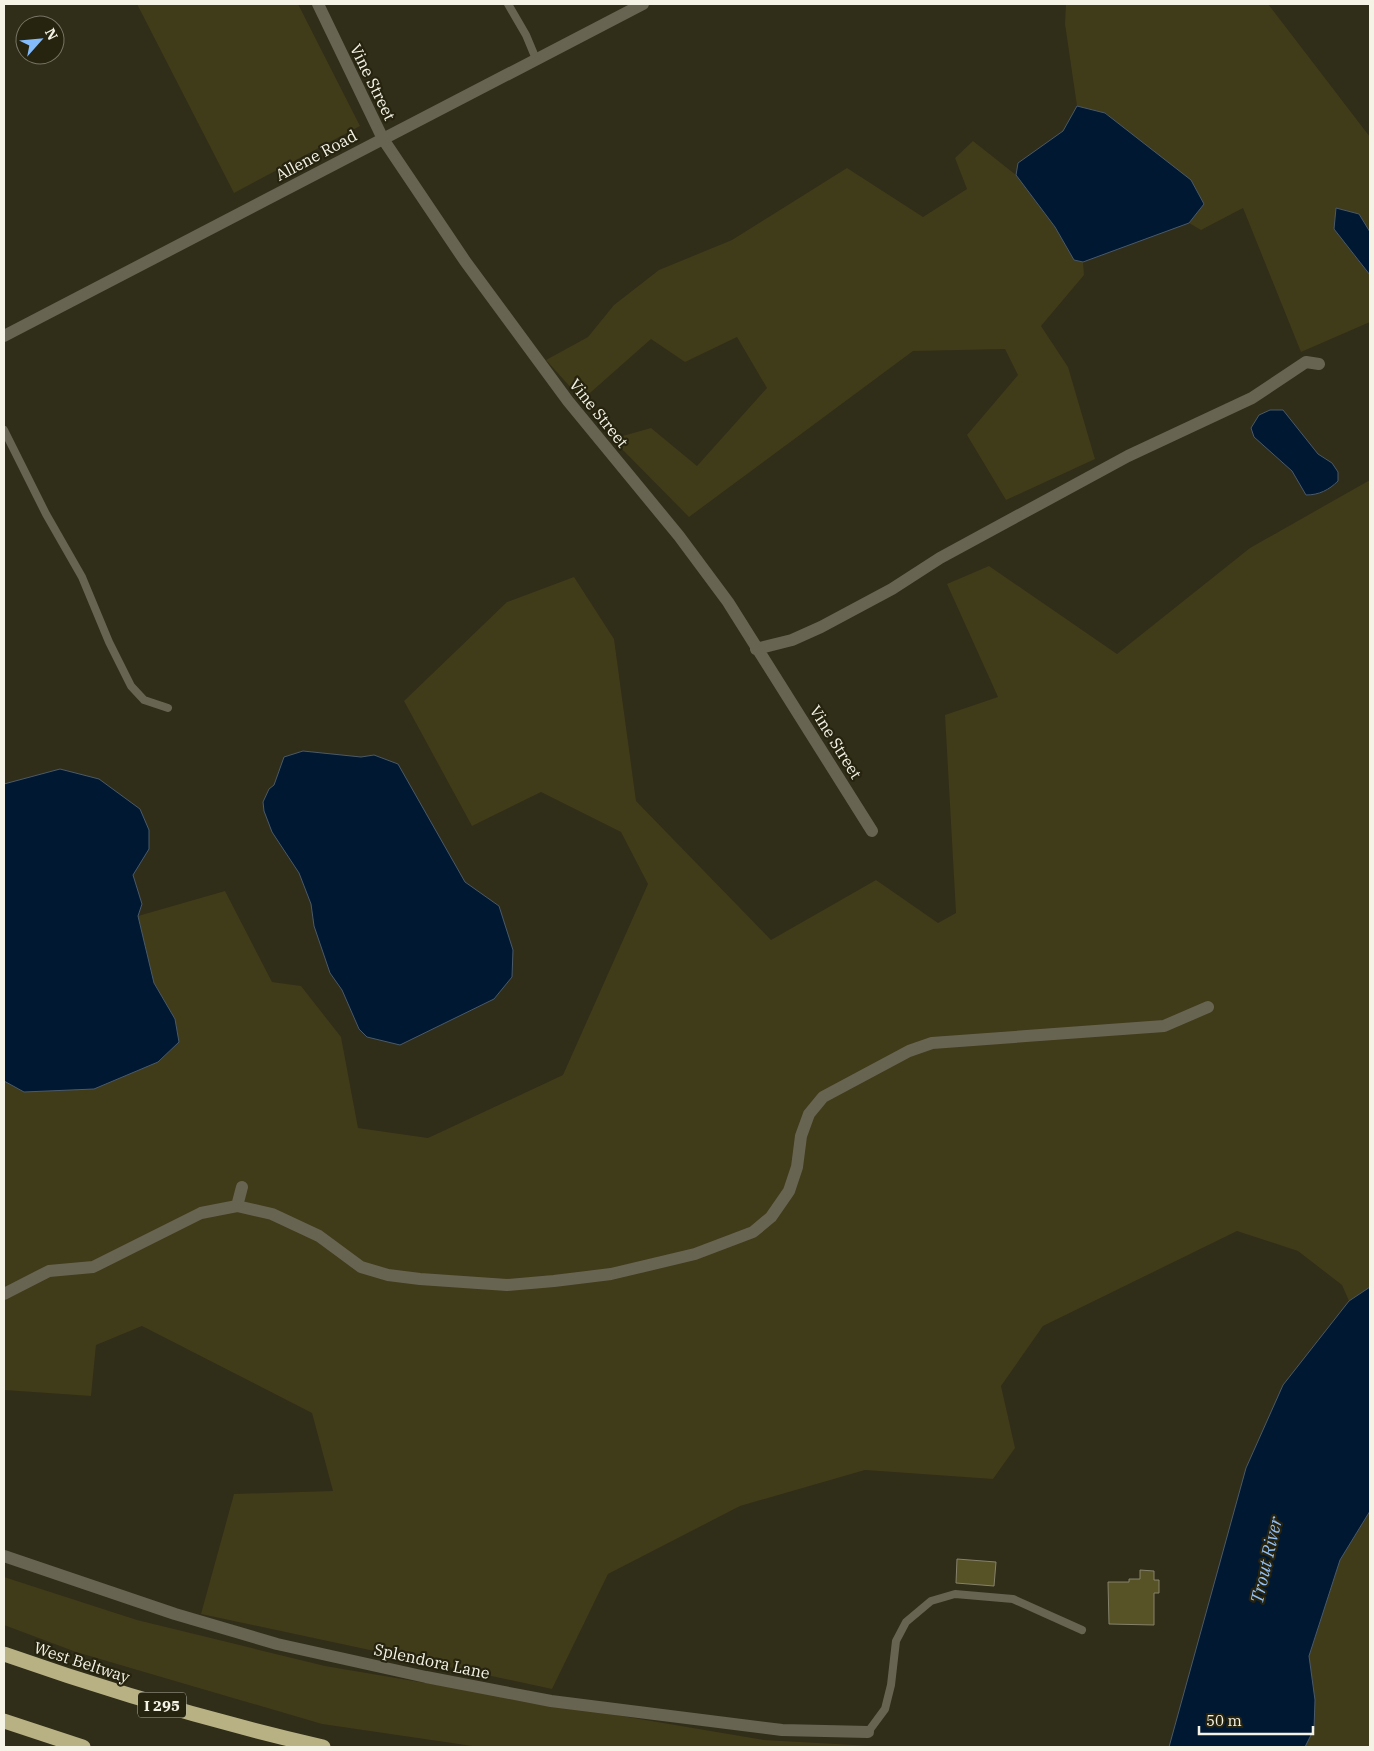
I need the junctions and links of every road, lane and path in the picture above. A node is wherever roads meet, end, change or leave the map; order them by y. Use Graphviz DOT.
graph roads {
  1 [pos="318,4"];
  2 [pos="508,4"];
  3 [pos="643,4"];
  4 [pos="536,59"];
  5 [pos="383,139"];
  6 [pos="4,336"];
  7 [pos="1320,364"];
  8 [pos="4,430"];
  9 [pos="756,649"];
  10 [pos="168,708"];
  11 [pos="872,832"];
  12 [pos="1208,1007"];
  13 [pos="242,1187"];
  14 [pos="237,1206"];
  15 [pos="4,1294"];
  16 [pos="4,1556"];
  17 [pos="1082,1630"];
  18 [pos="4,1654"];
  19 [pos="4,1721"];
  20 [pos="868,1732"];
  21 [pos="82,1747"];
  22 [pos="323,1747"];
  1 -- 5 [label="street, Vine Street"];
  2 -- 4 [label="lane"];
  3 -- 4 [label="street, Allene Road"];
  4 -- 5 [label="street, Allene Road"];
  5 -- 6 [label="street, Allene Road"];
  5 -- 9 [label="street, Vine Street"];
  7 -- 9 [label="street"];
  8 -- 10 [label="lane"];
  9 -- 11 [label="street, Vine Street"];
  12 -- 14 [label="street"];
  13 -- 14 [label="street"];
  14 -- 15 [label="street"];
  16 -- 20 [label="street, Splendora Lane"];
  17 -- 20 [label="lane"];
  18 -- 22 [label="highway, West Beltway / I 295"];
  19 -- 21 [label="highway"];
}
